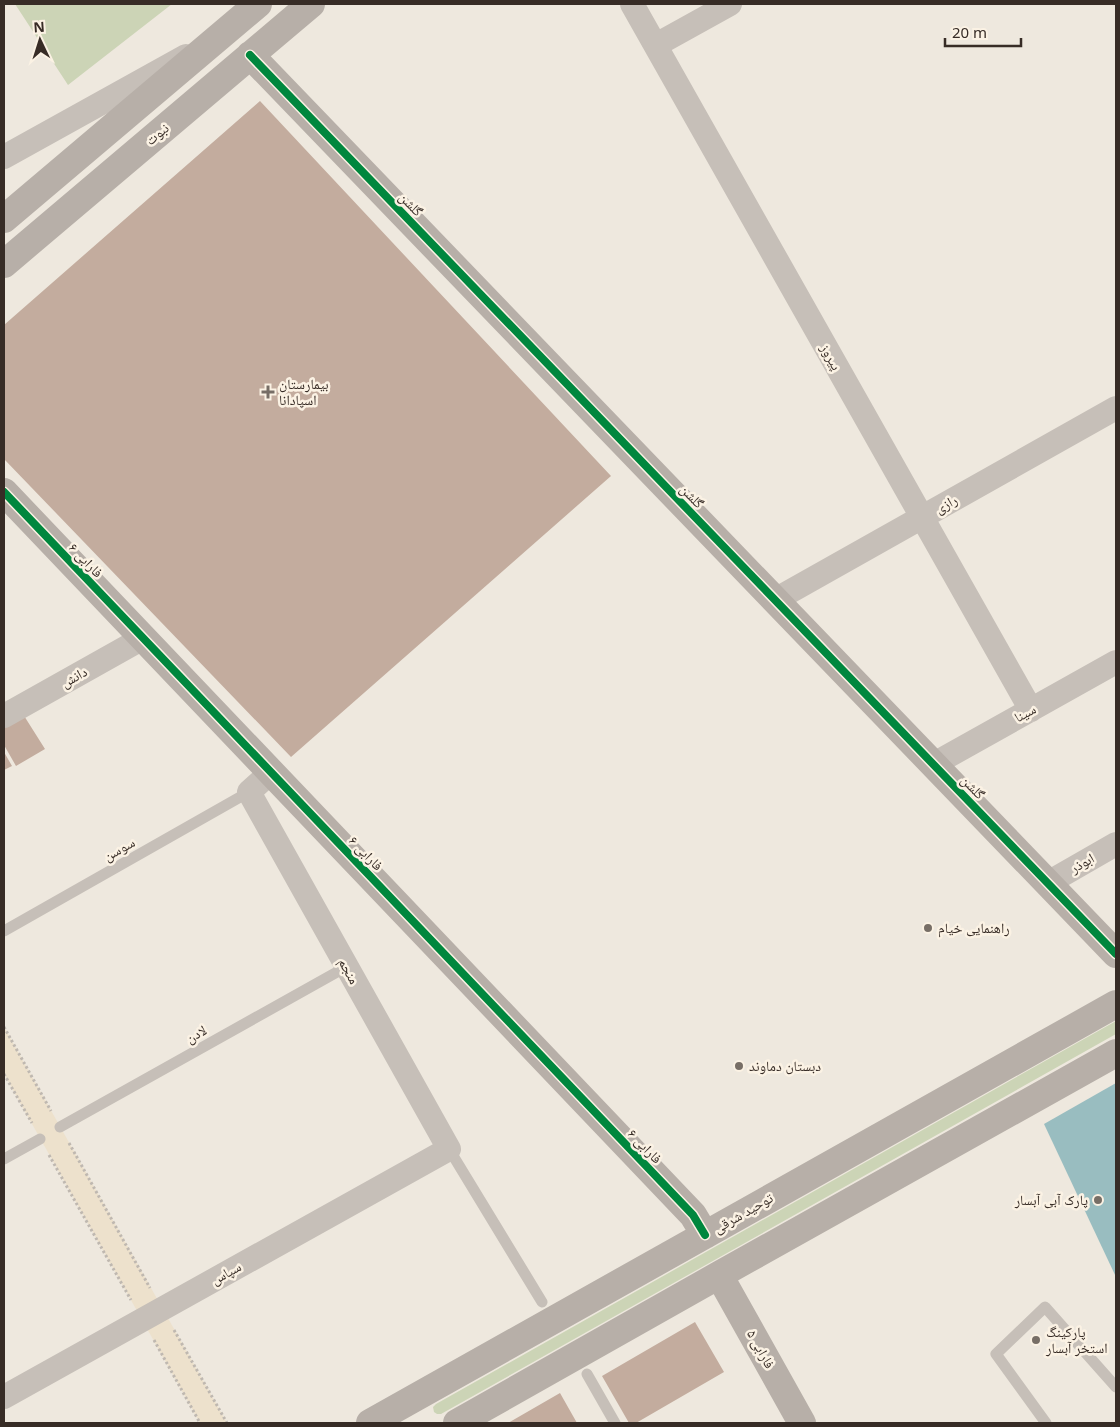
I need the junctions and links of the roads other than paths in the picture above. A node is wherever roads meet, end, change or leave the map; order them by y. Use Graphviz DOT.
graph roads {
  1 [pos="258,4"];
  2 [pos="311,4"];
  3 [pos="632,4"];
  4 [pos="730,4"];
  5 [pos="218,38"];
  6 [pos="656,45"];
  7 [pos="250,55"];
  8 [pos="96,105"];
  9 [pos="114,126"];
  10 [pos="4,157"];
  11 [pos="4,219"];
  12 [pos="4,264"];
  13 [pos="1116,408"];
  14 [pos="4,492"];
  15 [pos="922,517"];
  16 [pos="775,600"];
  17 [pos="143,638"];
  18 [pos="1116,662"];
  19 [pos="1030,710"];
  20 [pos="4,716"];
  21 [pos="934,764"];
  22 [pos="271,772"];
  23 [pos="249,792"];
  24 [pos="1116,844"];
  25 [pos="1048,883"];
  26 [pos="4,931"];
  27 [pos="1116,954"];
  28 [pos="346,967"];
  29 [pos="1116,1004"];
  30 [pos="1116,1053"];
  31 [pos="60,1128"];
  32 [pos="40,1139"];
  33 [pos="449,1149"];
  34 [pos="4,1159"];
  35 [pos="705,1235"];
  36 [pos="719,1275"];
  37 [pos="542,1302"];
  38 [pos="587,1374"];
  39 [pos="1116,1387"];
  40 [pos="4,1397"];
  41 [pos="370,1423"];
  42 [pos="457,1423"];
  43 [pos="615,1423"];
  44 [pos="802,1423"];
  45 [pos="1046,1423"];
  1 -- 5 [label="street"];
  2 -- 7 [label="street, نبوت"];
  3 -- 6 [label="street, پیروز"];
  4 -- 6 [label="street"];
  5 -- 8 [label="street"];
  5 -- 9 [label="street"];
  6 -- 15 [label="street, پیروز"];
  7 -- 12 [label="street, نبوت"];
  7 -- 16 [label="street, گلشن"];
  8 -- 9 [label="street"];
  8 -- 10 [label="street"];
  9 -- 11 [label="street"];
  13 -- 15 [label="street, رازی"];
  14 -- 17 [label="street, فارابی ۶"];
  15 -- 16 [label="street, رازی"];
  15 -- 19 [label="street, پیروز"];
  16 -- 21 [label="street, گلشن"];
  17 -- 20 [label="street, دانش"];
  17 -- 22 [label="street, فارابی ۶"];
  18 -- 19 [label="street, سینا"];
  19 -- 21 [label="street, سینا"];
  21 -- 25 [label="street, گلشن"];
  22 -- 23 [label="street"];
  22 -- 35 [label="street, فارابی ۶"];
  23 -- 26 [label="lane, سوسن"];
  23 -- 28 [label="street, منجم"];
  24 -- 25 [label="street, ابوذر"];
  25 -- 27 [label="street, گلشن"];
  28 -- 31 [label="lane, لادن"];
  28 -- 33 [label="street, منجم"];
  29 -- 35 [label="street, توحید شرقی"];
  30 -- 36 [label="street"];
  32 -- 34 [label="lane"];
  33 -- 37 [label="lane"];
  33 -- 40 [label="street, سپاس"];
  35 -- 41 [label="street, توحید شرقی"];
  36 -- 42 [label="street"];
  36 -- 44 [label="street, فارابی ۵"];
  38 -- 43 [label="lane"];
  39 -- 45 [label="lane"];
}
